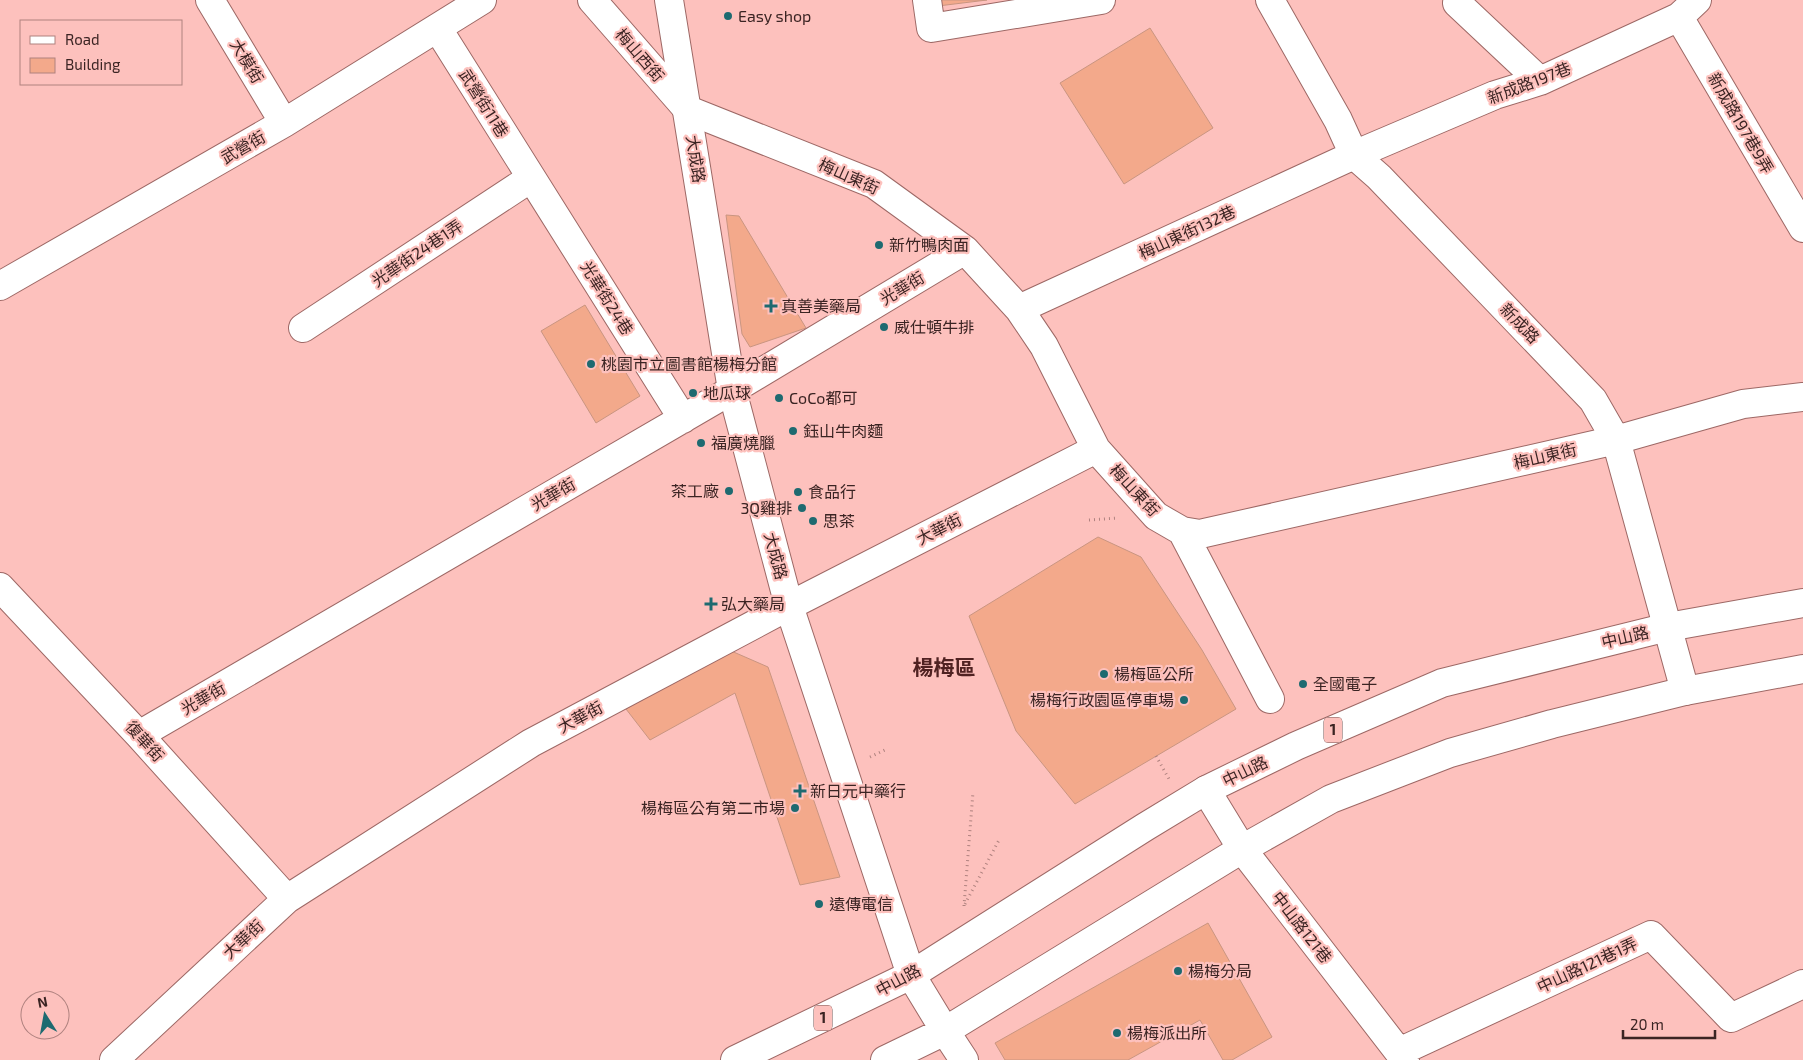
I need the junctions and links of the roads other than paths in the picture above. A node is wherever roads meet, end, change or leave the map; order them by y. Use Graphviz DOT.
graph roads {
  1 [pos="210,0"];
  2 [pos="482,0"];
  3 [pos="592,0"];
  4 [pos="669,0"];
  5 [pos="927,0"];
  6 [pos="1101,0"];
  7 [pos="1270,0"];
  8 [pos="1459,0"];
  9 [pos="1688,8"];
  10 [pos="438,29"];
  11 [pos="1540,81"];
  12 [pos="688,110"];
  13 [pos="284,123"];
  14 [pos="1354,155"];
  15 [pos="531,178"];
  16 [pos="1803,228"];
  17 [pos="965,250"];
  18 [pos="0,286"];
  19 [pos="1019,309"];
  20 [pos="304,328"];
  21 [pos="732,390"];
  22 [pos="1803,397"];
  23 [pos="683,419"];
  24 [pos="1616,440"];
  25 [pos="1096,449"];
  26 [pos="1182,531"];
  27 [pos="0,587"];
  28 [pos="1803,603"];
  29 [pos="789,606"];
  30 [pos="1668,627"];
  31 [pos="1803,669"];
  32 [pos="1684,691"];
  33 [pos="1270,699"];
  34 [pos="139,734"];
  35 [pos="1206,790"];
  36 [pos="1242,849"];
  37 [pos="287,899"];
  38 [pos="911,975"];
  39 [pos="1803,984"];
  40 [pos="945,1031"];
  41 [pos="1402,1056"];
  42 [pos="114,1060"];
  43 [pos="735,1060"];
  44 [pos="884,1060"];
  45 [pos="964,1060"];
  1 -- 13 [label="street, 大模街"];
  2 -- 10 [label="street, 武營街"];
  3 -- 12 [label="street, 梅山西街"];
  4 -- 12 [label="street, 大成路"];
  5 -- 6 [label="street"];
  7 -- 14 [label="street, 新成路"];
  8 -- 11 [label="street"];
  9 -- 11 [label="street, 新成路197巷"];
  9 -- 16 [label="street, 新成路197巷9弄"];
  10 -- 13 [label="street, 武營街"];
  10 -- 15 [label="street, 武營街11巷"];
  11 -- 14 [label="street, 新成路197巷"];
  12 -- 17 [label="street, 梅山東街"];
  12 -- 21 [label="street, 大成路"];
  13 -- 18 [label="street, 武營街"];
  14 -- 19 [label="street, 梅山東街132巷"];
  14 -- 24 [label="street, 新成路"];
  15 -- 20 [label="street, 光華街24巷1弄"];
  15 -- 23 [label="street, 光華街24巷"];
  17 -- 19 [label="street, 梅山東街"];
  17 -- 21 [label="street, 光華街"];
  19 -- 25 [label="street, 梅山東街"];
  21 -- 23 [label="street, 光華街"];
  21 -- 29 [label="street, 大成路"];
  22 -- 24 [label="street, 梅山東街"];
  23 -- 34 [label="street, 光華街"];
  24 -- 26 [label="street, 梅山東街"];
  24 -- 30 [label="street, 新成路"];
  25 -- 26 [label="street, 梅山東街"];
  25 -- 29 [label="street, 大華街"];
  26 -- 33 [label="street"];
  27 -- 34 [label="street, 復華街"];
  28 -- 30 [label="street, 中山路 / 1"];
  29 -- 37 [label="street, 大華街"];
  29 -- 38 [label="street, 大成路"];
  30 -- 32 [label="street, 新成路"];
  30 -- 35 [label="street, 中山路 / 1"];
  31 -- 32 [label="street"];
  32 -- 36 [label="street"];
  34 -- 37 [label="street, 復華街"];
  35 -- 36 [label="street, 中山路121巷"];
  35 -- 38 [label="street, 中山路 / 1"];
  36 -- 40 [label="street"];
  36 -- 41 [label="street, 中山路121巷"];
  37 -- 42 [label="street, 大華街"];
  38 -- 40 [label="street, 大成路"];
  38 -- 43 [label="street, 中山路 / 1"];
  39 -- 41 [label="street, 中山路121巷1弄"];
  40 -- 44 [label="street"];
  40 -- 45 [label="street, 大成路"];
}
